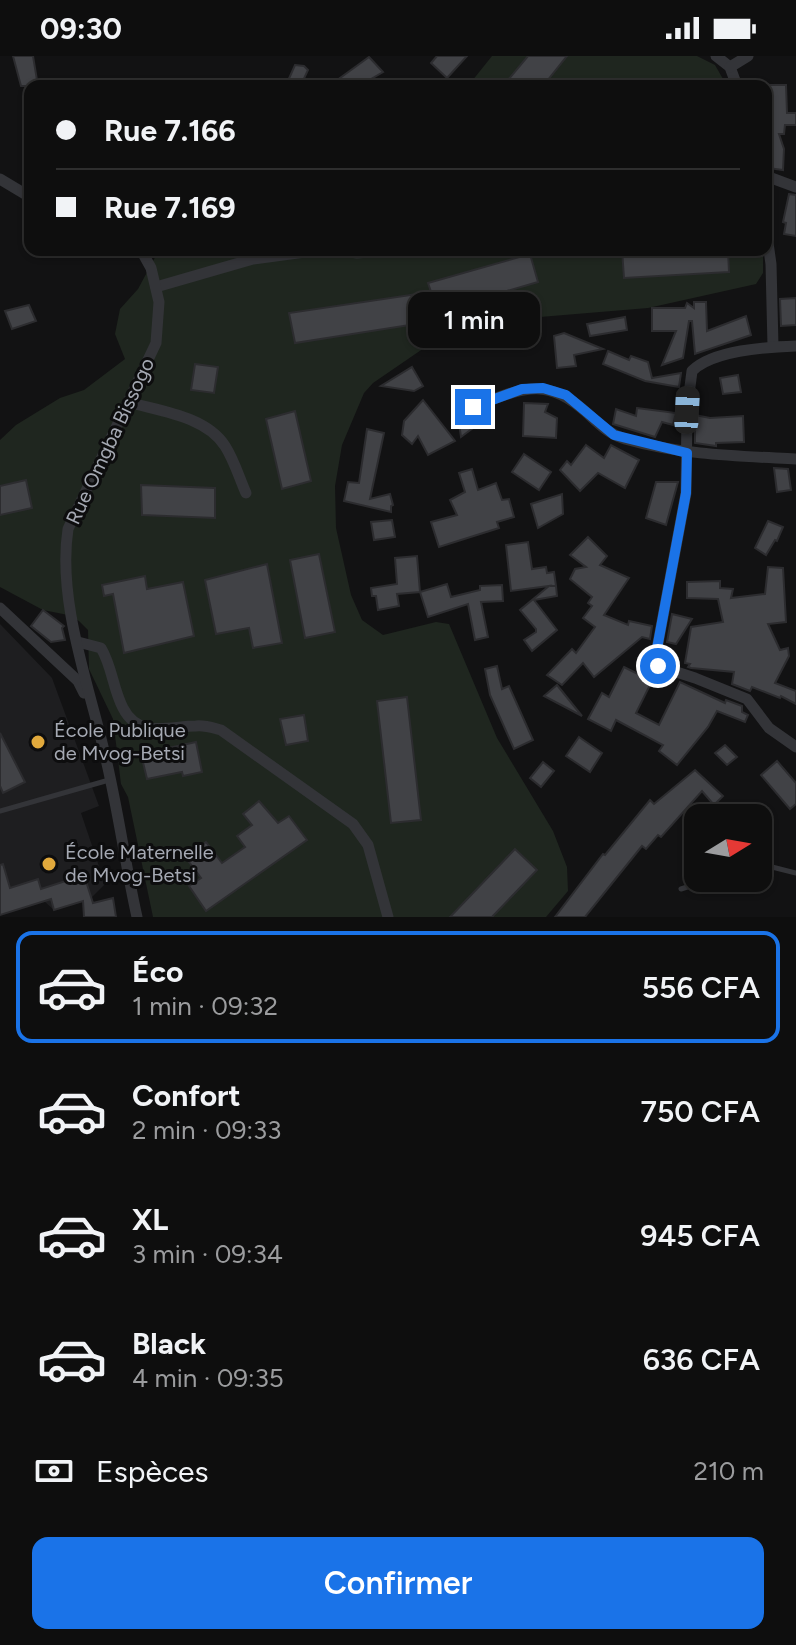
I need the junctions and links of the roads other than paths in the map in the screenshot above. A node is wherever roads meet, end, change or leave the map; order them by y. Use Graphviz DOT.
graph roads {
  1 [pos="716,56"];
  2 [pos="748,56"];
  3 [pos="730,67"];
  4 [pos="735,80"];
  5 [pos="772,178"];
  6 [pos="0,179"];
  7 [pos="796,187"];
  8 [pos="24,193"];
  9 [pos="144,256"];
  10 [pos="275,256"];
  11 [pos="770,256"];
  12 [pos="156,287"];
  13 [pos="773,346"];
  14 [pos="796,346"];
  15 [pos="128,402"];
  16 [pos="473,407"];
  17 [pos="687,453"];
  18 [pos="796,459"];
  19 [pos="246,493"];
  20 [pos="0,608"];
  21 [pos="78,642"];
  22 [pos="90,704"];
  23 [pos="796,747"];
  24 [pos="110,780"];
  25 [pos="0,811"];
  26 [pos="772,867"];
  27 [pos="796,873"];
  28 [pos="684,888"];
  29 [pos="681,889"];
  30 [pos="137,917"];
  31 [pos="388,917"];
  1 -- 3 [label="street"];
  2 -- 3 [label="street"];
  3 -- 4 [label="street"];
  5 -- 7 [label="street"];
  6 -- 8 [label="street"];
  9 -- 12 [label="street, Rue Omgba Bissogo"];
  10 -- 12 [label="street"];
  11 -- 13 [label="street"];
  12 -- 15 [label="street, Rue Omgba Bissogo"];
  13 -- 14 [label="street"];
  13 -- 17 [label="street"];
  15 -- 19 [label="street"];
  15 -- 21 [label="street, Rue Omgba Bissogo"];
  16 -- 17 [label="street"];
  17 -- 18 [label="street"];
  17 -- 23 [label="street"];
  20 -- 22 [label="street"];
  21 -- 22 [label="street, Rue Omgba Bissogo"];
  21 -- 31 [label="street"];
  22 -- 24 [label="street, Rue Omgba Bissogo"];
  24 -- 25 [label="lane"];
  24 -- 30 [label="street, Rue Omgba Bissogo"];
  26 -- 27 [label="lane"];
  28 -- 29 [label="lane"];
}
